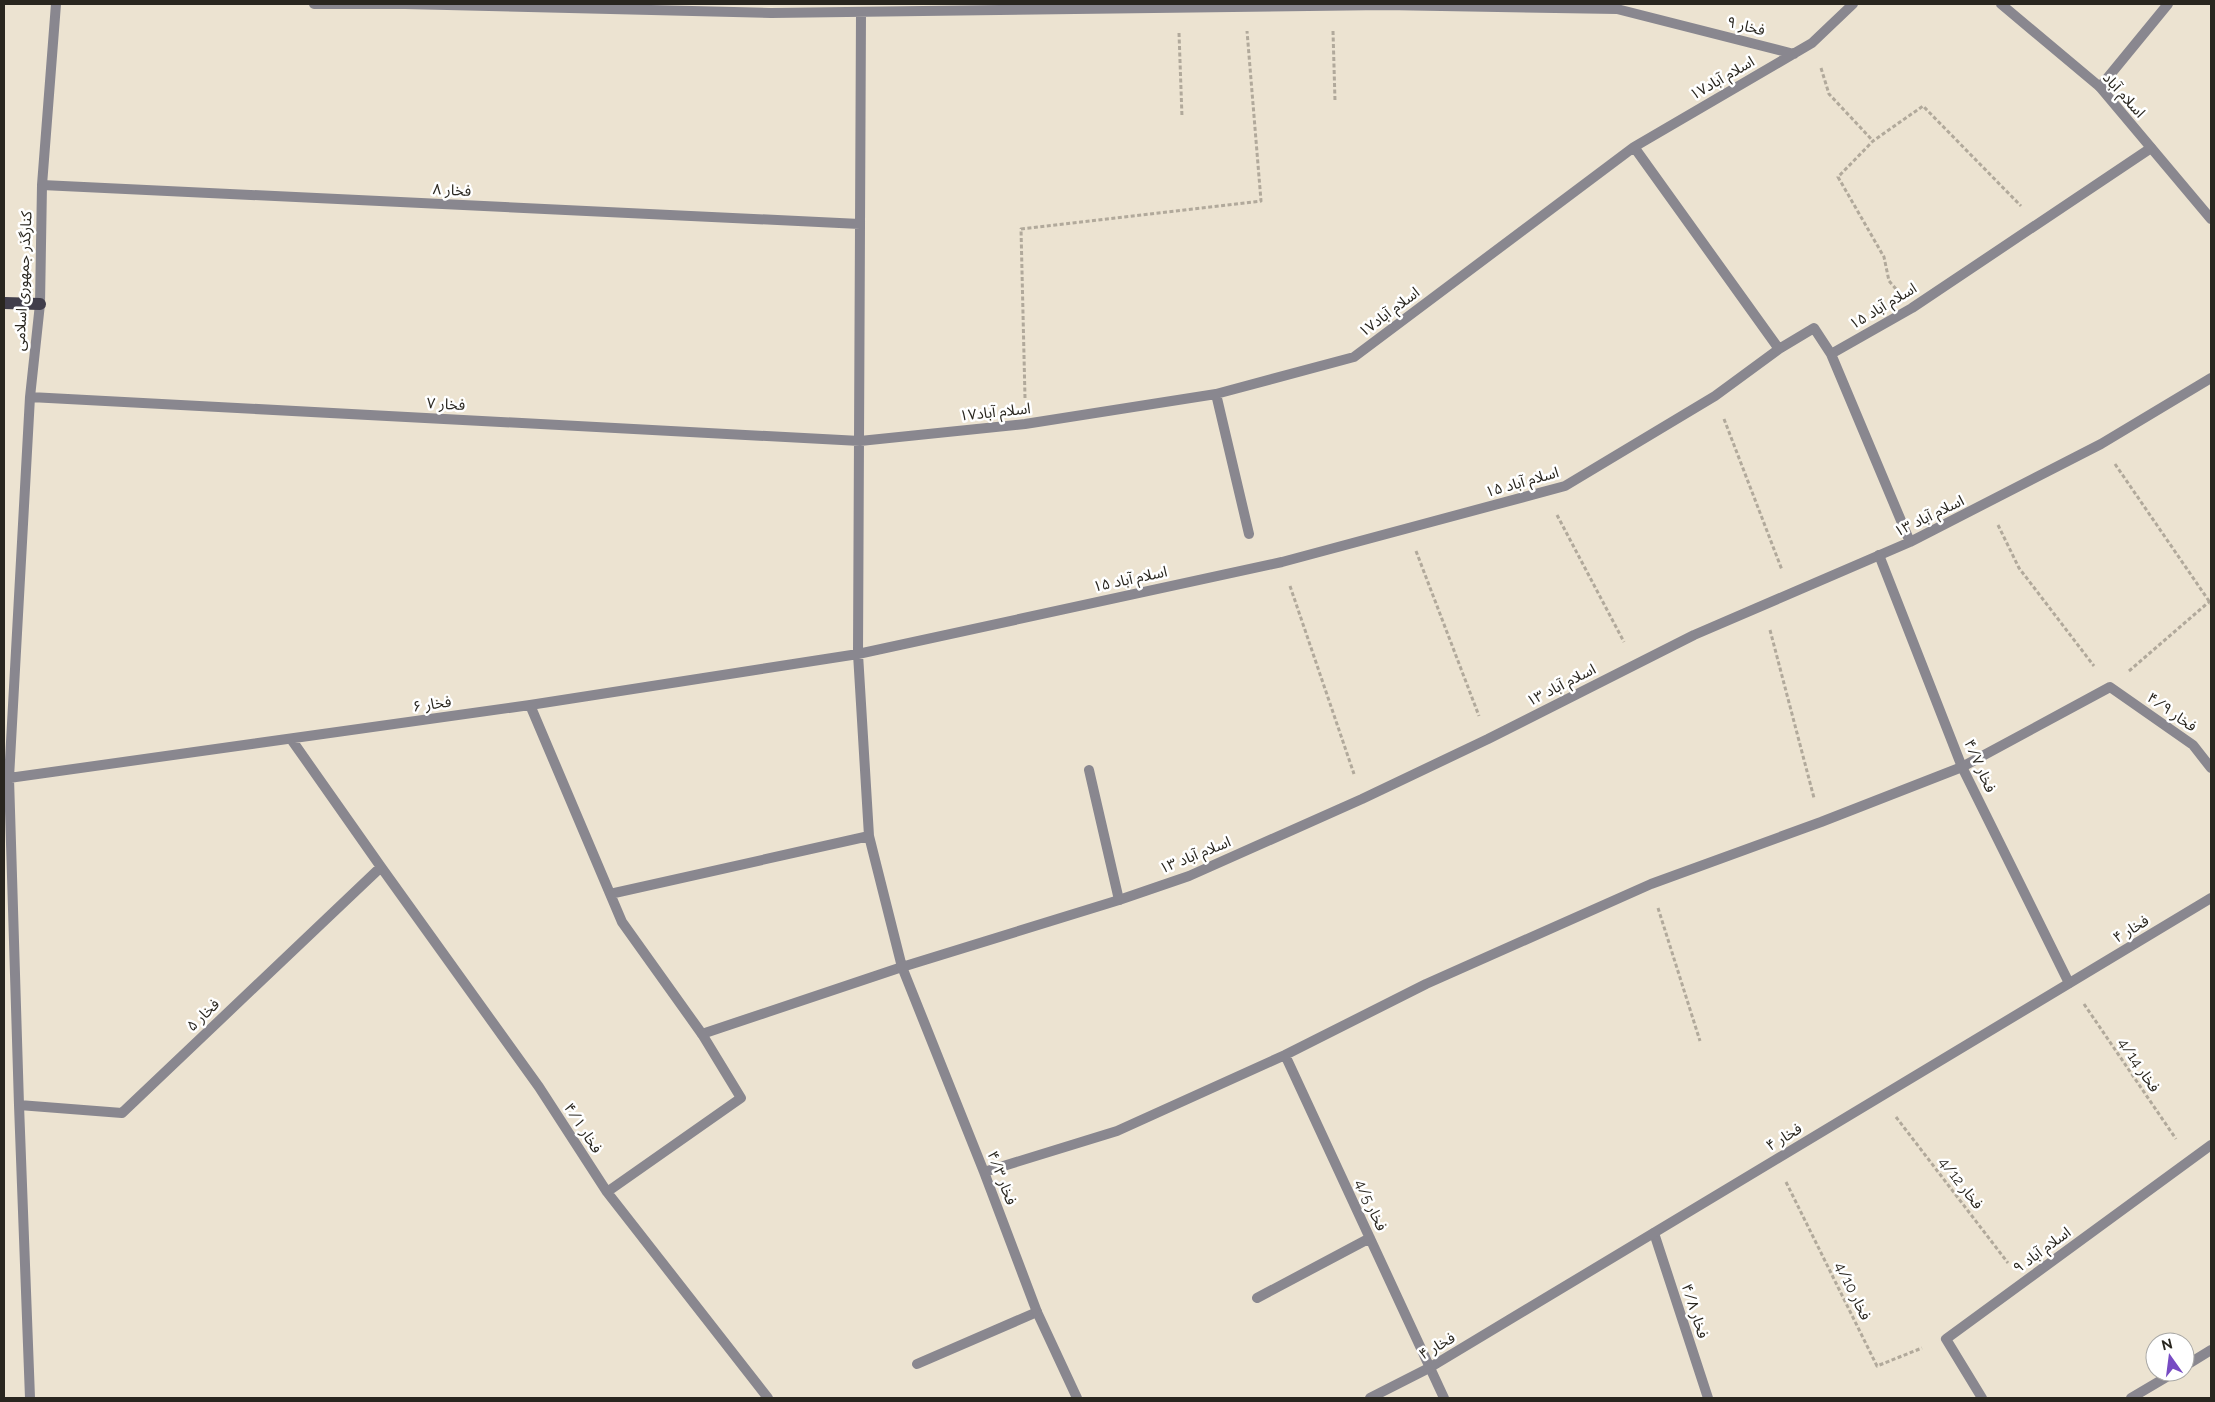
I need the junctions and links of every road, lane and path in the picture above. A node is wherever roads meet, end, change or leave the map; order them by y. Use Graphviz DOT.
graph roads {
  1 [pos="56,4"];
  2 [pos="314,4"];
  3 [pos="405,4"];
  4 [pos="1385,4"];
  5 [pos="1853,4"];
  6 [pos="2001,4"];
  7 [pos="2168,4"];
  8 [pos="1332,6"];
  9 [pos="970,7"];
  10 [pos="771,8"];
  11 [pos="1178,8"];
  12 [pos="1245,8"];
  13 [pos="860,12"];
  14 [pos="1812,42"];
  15 [pos="1794,54"];
  16 [pos="2100,87"];
  17 [pos="1334,101"];
  18 [pos="1182,117"];
  19 [pos="1874,141"];
  20 [pos="1634,147"];
  21 [pos="2151,148"];
  22 [pos="42,185"];
  23 [pos="2211,219"];
  24 [pos="860,224"];
  25 [pos="2039,224"];
  26 [pos="4,303"];
  27 [pos="40,304"];
  28 [pos="1912,308"];
  29 [pos="1779,350"];
  30 [pos="1831,354"];
  31 [pos="2211,378"];
  32 [pos="1216,394"];
  33 [pos="1715,396"];
  34 [pos="30,397"];
  35 [pos="1025,424"];
  36 [pos="860,441"];
  37 [pos="2101,444"];
  38 [pos="1545,492"];
  39 [pos="1987,504"];
  40 [pos="1408,530"];
  41 [pos="1249,534"];
  42 [pos="1910,542"];
  43 [pos="1879,555"];
  44 [pos="1282,562"];
  45 [pos="1791,594"];
  46 [pos="2210,603"];
  47 [pos="1764,605"];
  48 [pos="858,654"];
  49 [pos="1636,665"];
  50 [pos="2110,687"];
  51 [pos="530,705"];
  52 [pos="292,739"];
  53 [pos="1488,739"];
  54 [pos="1962,767"];
  55 [pos="2211,768"];
  56 [pos="1089,770"];
  57 [pos="9,778"];
  58 [pos="1362,798"];
  59 [pos="1821,822"];
  60 [pos="869,836"];
  61 [pos="381,867"];
  62 [pos="1651,884"];
  63 [pos="610,894"];
  64 [pos="2211,898"];
  65 [pos="1119,900"];
  66 [pos="902,967"];
  67 [pos="2069,983"];
  68 [pos="702,1034"];
  69 [pos="1700,1041"];
  70 [pos="1285,1055"];
  71 [pos="1881,1096"];
  72 [pos="19,1105"];
  73 [pos="2211,1145"];
  74 [pos="1776,1160"];
  75 [pos="2190,1160"];
  76 [pos="984,1172"];
  77 [pos="606,1192"];
  78 [pos="1654,1233"];
  79 [pos="1370,1238"];
  80 [pos="2024,1282"];
  81 [pos="1257,1298"];
  82 [pos="1037,1312"];
  83 [pos="1946,1339"];
  84 [pos="2211,1350"];
  85 [pos="2195,1360"];
  86 [pos="917,1364"];
  87 [pos="1430,1368"];
  88 [pos="2158,1382"];
  89 [pos="30,1398"];
  90 [pos="768,1398"];
  91 [pos="1077,1398"];
  92 [pos="1370,1398"];
  93 [pos="1444,1398"];
  94 [pos="1708,1398"];
  95 [pos="1982,1398"];
  96 [pos="2131,1398"];
  1 -- 22 [label="street, کنارگذر جمهوری اسلامی"];
  2 -- 3 [label="street, فخار ۹"];
  3 -- 10 [label="street, فخار ۹"];
  4 -- 8 [label="street, فخار ۹"];
  4 -- 15 [label="street, فخار ۹"];
  5 -- 14 [label="street, اسلام آباد۱۷"];
  6 -- 16 [label="street, اسلام آباد"];
  7 -- 16 [label="street"];
  8 -- 12 [label="street, فخار ۹"];
  8 -- 17 [label="path"];
  9 -- 11 [label="street, فخار ۹"];
  9 -- 13 [label="street, فخار ۹"];
  10 -- 13 [label="street, فخار ۹"];
  11 -- 12 [label="street, فخار ۹"];
  11 -- 18 [label="path"];
  12 -- 35 [label="path"];
  13 -- 24 [label="street, فخار ۴/۳"];
  14 -- 15 [label="street, اسلام آباد۱۷"];
  14 -- 19 [label="path"];
  15 -- 20 [label="street, اسلام آباد۱۷"];
  16 -- 21 [label="street, اسلام آباد"];
  19 -- 25 [label="path"];
  19 -- 28 [label="path"];
  20 -- 29 [label="street"];
  20 -- 32 [label="street, اسلام آباد۱۷"];
  21 -- 23 [label="street, اسلام آباد"];
  21 -- 25 [label="street, اسلام آباد ۱۵"];
  22 -- 24 [label="street, فخار ۸"];
  22 -- 27 [label="street, کنارگذر جمهوری اسلامی"];
  24 -- 36 [label="street, فخار ۴/۳"];
  25 -- 28 [label="street, اسلام آباد ۱۵"];
  26 -- 27 [label="main road"];
  27 -- 34 [label="street, کنارگذر جمهوری اسلامی"];
  28 -- 30 [label="street, اسلام آباد ۱۵"];
  29 -- 30 [label="street, اسلام آباد ۱۵"];
  29 -- 33 [label="street, اسلام آباد ۱۵"];
  30 -- 42 [label="street"];
  31 -- 37 [label="street, اسلام آباد ۱۳"];
  32 -- 35 [label="street, اسلام آباد۱۷"];
  32 -- 41 [label="street"];
  33 -- 38 [label="street, اسلام آباد ۱۵"];
  33 -- 45 [label="path"];
  34 -- 36 [label="street, فخار ۷"];
  34 -- 57 [label="street, کنارگذر جمهوری اسلامی"];
  35 -- 36 [label="street, اسلام آباد۱۷"];
  36 -- 48 [label="street, فخار ۴/۳"];
  37 -- 39 [label="street, اسلام آباد ۱۳"];
  37 -- 46 [label="path"];
  38 -- 40 [label="street, اسلام آباد ۱۵"];
  38 -- 49 [label="path"];
  39 -- 42 [label="street, اسلام آباد ۱۳"];
  39 -- 50 [label="path"];
  40 -- 44 [label="street, اسلام آباد ۱۵"];
  40 -- 53 [label="path"];
  42 -- 43 [label="street, اسلام آباد ۱۳"];
  43 -- 45 [label="street, اسلام آباد ۱۳"];
  43 -- 54 [label="street, فخار ۴/۷"];
  44 -- 48 [label="street, اسلام آباد ۱۵"];
  44 -- 58 [label="path"];
  45 -- 47 [label="street, اسلام آباد ۱۳"];
  46 -- 50 [label="path"];
  47 -- 49 [label="street, اسلام آباد ۱۳"];
  47 -- 59 [label="path"];
  48 -- 51 [label="street, فخار ۶"];
  48 -- 60 [label="street, فخار ۴/۳"];
  49 -- 53 [label="street, اسلام آباد ۱۳"];
  50 -- 54 [label="street"];
  50 -- 55 [label="street, فخار ۴/۹"];
  51 -- 52 [label="street, فخار ۶"];
  51 -- 63 [label="street"];
  52 -- 57 [label="street, فخار ۶"];
  52 -- 61 [label="street, فخار ۴/۱"];
  53 -- 58 [label="street, اسلام آباد ۱۳"];
  54 -- 59 [label="street"];
  54 -- 67 [label="street, فخار ۴/۷"];
  56 -- 65 [label="street"];
  57 -- 72 [label="street, کنارگذر جمهوری اسلامی"];
  58 -- 65 [label="street, اسلام آباد ۱۳"];
  59 -- 62 [label="street"];
  60 -- 63 [label="street"];
  60 -- 66 [label="street, فخار ۴/۳"];
  61 -- 72 [label="street, فخار ۵"];
  61 -- 77 [label="street, فخار ۴/۱"];
  62 -- 69 [label="path"];
  62 -- 70 [label="street"];
  63 -- 68 [label="street"];
  64 -- 67 [label="street, فخار ۴"];
  65 -- 66 [label="street, اسلام آباد ۱۳"];
  66 -- 68 [label="street, اسلام آباد ۱۳"];
  66 -- 76 [label="street, فخار ۴/۳"];
  67 -- 71 [label="street, فخار ۴"];
  67 -- 75 [label="path, فخار 4/14"];
  68 -- 77 [label="street"];
  70 -- 76 [label="street"];
  70 -- 79 [label="street, فخار 4/5"];
  71 -- 74 [label="street, فخار ۴"];
  71 -- 80 [label="path, فخار 4/12"];
  72 -- 89 [label="street, کنارگذر جمهوری اسلامی"];
  73 -- 75 [label="street, اسلام آباد ۹"];
  74 -- 78 [label="street, فخار ۴"];
  74 -- 83 [label="path, فخار 4/10"];
  75 -- 80 [label="street, اسلام آباد ۹"];
  76 -- 82 [label="street, فخار ۴/۳"];
  77 -- 90 [label="street, فخار ۴/۱"];
  78 -- 87 [label="street, فخار ۴"];
  78 -- 94 [label="street, فخار ۴/۸"];
  79 -- 81 [label="street"];
  79 -- 87 [label="street, فخار 4/5"];
  80 -- 83 [label="street, اسلام آباد ۹"];
  82 -- 86 [label="street"];
  82 -- 91 [label="street, فخار ۴/۳"];
  83 -- 95 [label="street"];
  84 -- 85 [label="street"];
  87 -- 92 [label="street, فخار ۴"];
  87 -- 93 [label="street, فخار 4/5"];
  88 -- 96 [label="street"];
}
